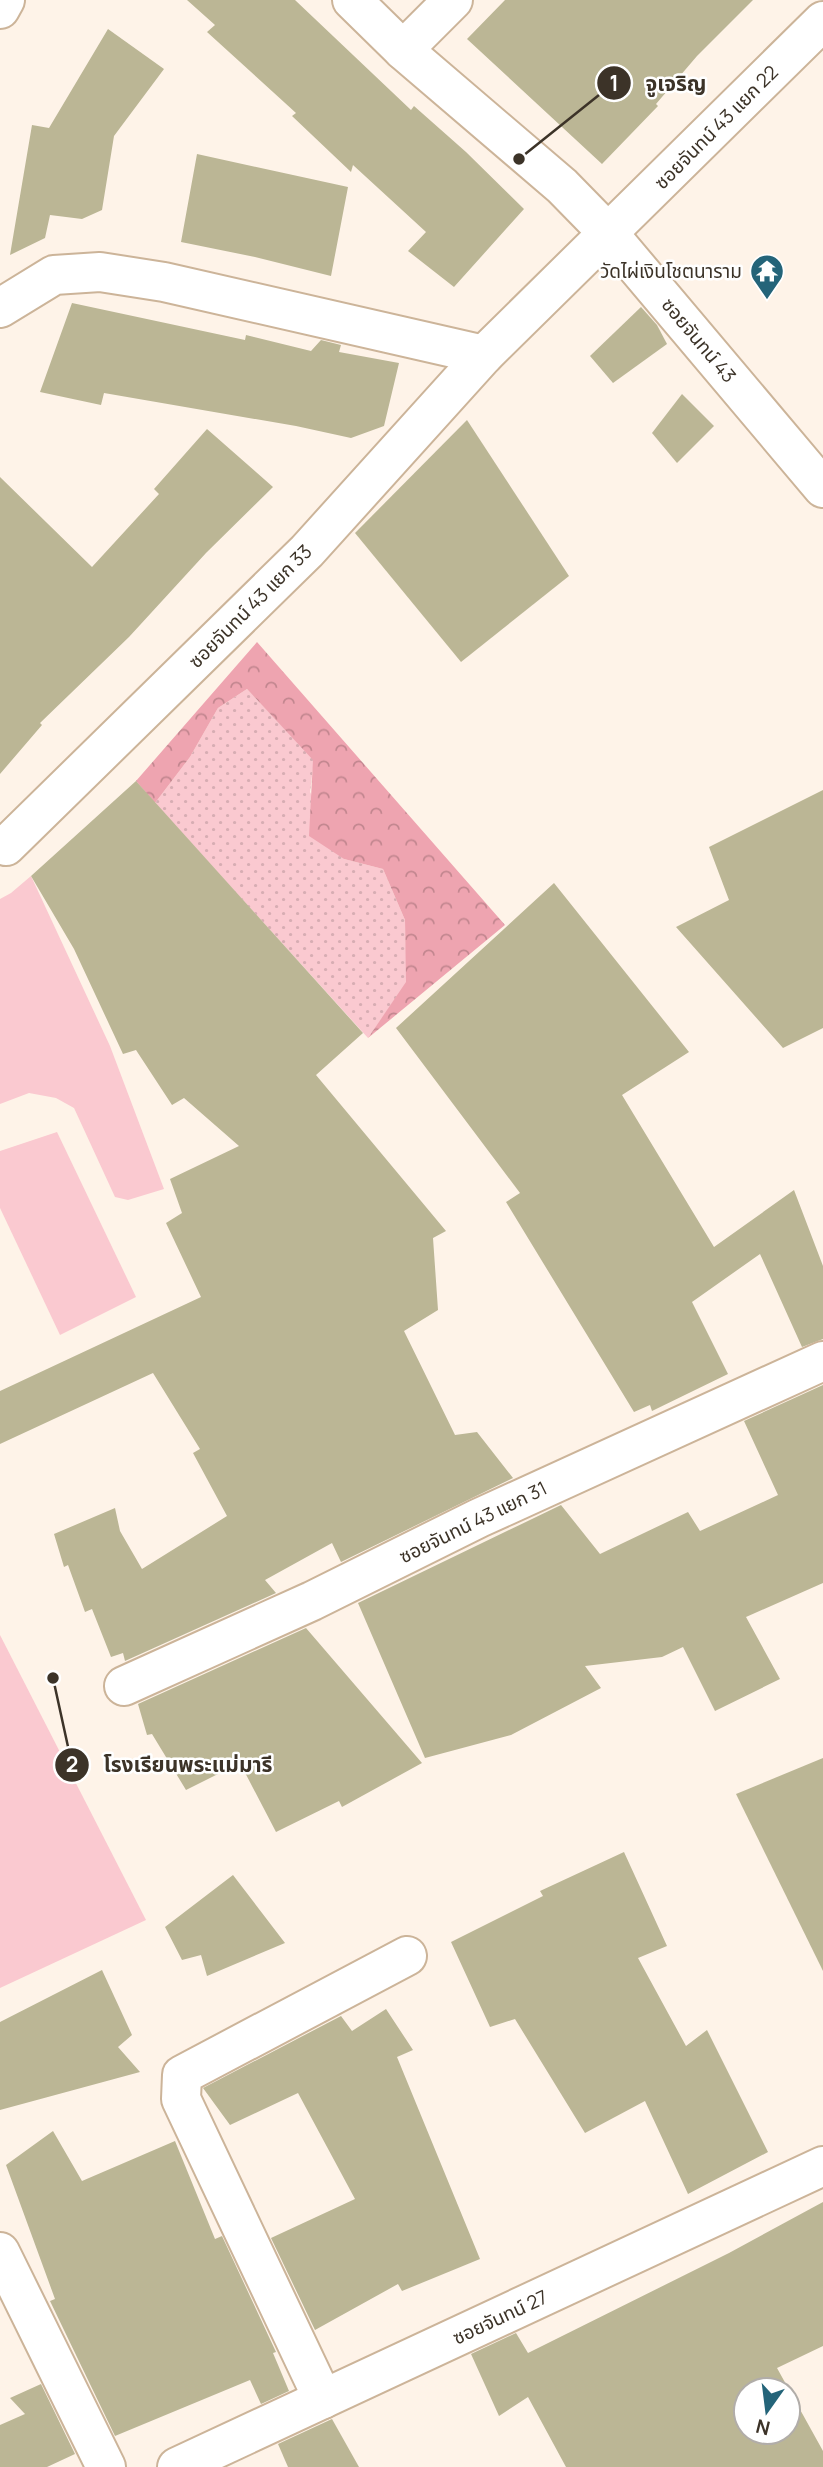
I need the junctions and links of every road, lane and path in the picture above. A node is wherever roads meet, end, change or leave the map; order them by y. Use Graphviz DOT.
graph roads {
  1 [pos="5,0"];
  2 [pos="352,0"];
  3 [pos="453,0"];
  4 [pos="0,9"];
  5 [pos="823,21"];
  6 [pos="403,50"];
  7 [pos="608,233"];
  8 [pos="0,309"];
  9 [pos="484,355"];
  10 [pos="823,488"];
  11 [pos="6,846"];
  12 [pos="823,1361"];
  13 [pos="124,1686"];
  14 [pos="407,1956"];
  15 [pos="823,2166"];
  16 [pos="0,2252"];
  17 [pos="323,2399"];
  18 [pos="106,2467"];
  19 [pos="177,2467"];
  1 -- 4 [label="street"];
  2 -- 6 [label="street, ซอยจันทน์ 43"];
  3 -- 6 [label="street"];
  5 -- 7 [label="street, ซอยจันทน์ 43 แยก 22"];
  6 -- 7 [label="street, ซอยจันทน์ 43"];
  7 -- 9 [label="street, ซอยจันทน์ 43 แยก 33"];
  7 -- 10 [label="street, ซอยจันทน์ 43"];
  8 -- 9 [label="street"];
  9 -- 11 [label="street, ซอยจันทน์ 43 แยก 33"];
  12 -- 13 [label="street, ซอยจันทน์ 43 แยก 31"];
  14 -- 17 [label="street"];
  15 -- 17 [label="street, ซอยจันทน์ 27"];
  16 -- 18 [label="street"];
  17 -- 19 [label="street, ซอยจันทน์ 27"];
}
